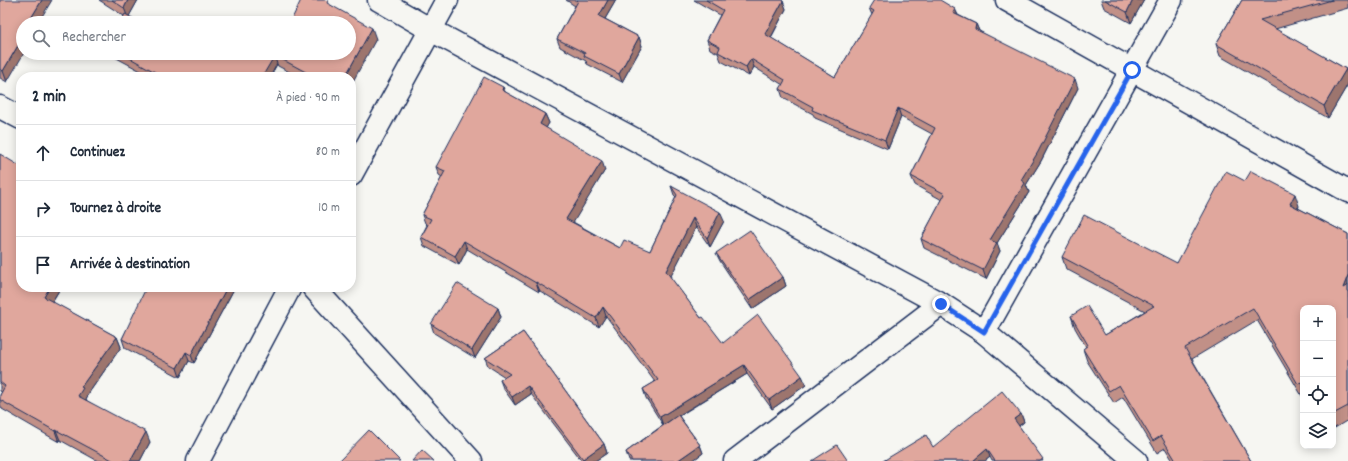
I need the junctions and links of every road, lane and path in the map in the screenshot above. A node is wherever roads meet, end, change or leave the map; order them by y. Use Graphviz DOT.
graph roads {
  1 [pos="379,0"];
  2 [pos="447,0"];
  3 [pos="1007,0"];
  4 [pos="1172,0"];
  5 [pos="431,30"];
  6 [pos="1132,70"];
  7 [pos="0,107"];
  8 [pos="16,115"];
  9 [pos="356,166"];
  10 [pos="1348,191"];
  11 [pos="287,292"];
  12 [pos="319,292"];
  13 [pos="941,304"];
  14 [pos="984,332"];
  15 [pos="198,461"];
  16 [pos="471,461"];
  17 [pos="735,461"];
  18 [pos="1136,461"];
  1 -- 5 [label="street"];
  2 -- 5 [label="street"];
  3 -- 6 [label="street"];
  4 -- 6 [label="street"];
  5 -- 9 [label="street"];
  5 -- 13 [label="street"];
  6 -- 10 [label="street"];
  6 -- 14 [label="street"];
  7 -- 8 [label="street"];
  11 -- 15 [label="street"];
  12 -- 16 [label="street"];
  13 -- 14 [label="street"];
  13 -- 17 [label="street"];
  14 -- 18 [label="street"];
}
